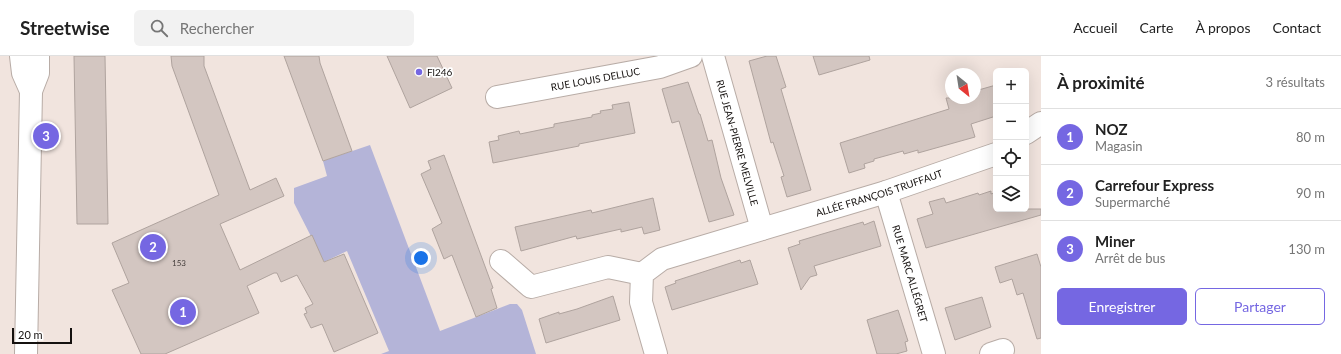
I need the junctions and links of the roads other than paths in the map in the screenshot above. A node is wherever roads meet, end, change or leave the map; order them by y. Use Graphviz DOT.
graph roads {
  1 [pos="21,56"];
  2 [pos="38,56"];
  3 [pos="691,56"];
  4 [pos="712,56"];
  5 [pos="31,91"];
  6 [pos="497,97"];
  7 [pos="1041,123"];
  8 [pos="1029,131"];
  9 [pos="993,155"];
  10 [pos="886,192"];
  11 [pos="762,229"];
  12 [pos="501,261"];
  13 [pos="642,274"];
  14 [pos="26,354"];
  15 [pos="656,354"];
  16 [pos="934,354"];
  1 -- 5 [label="street"];
  2 -- 5 [label="street"];
  3 -- 6 [label="street, RUE LOUIS DELLUC"];
  4 -- 11 [label="street, RUE JEAN-PIERRE MELVILLE"];
  5 -- 14 [label="street"];
  7 -- 8 [label="street"];
  9 -- 10 [label="street, ALLÉE FRANÇOIS TRUFFAUT"];
  10 -- 11 [label="street, ALLÉE FRANÇOIS TRUFFAUT"];
  10 -- 16 [label="street, RUE MARC ALLÉGRET"];
  11 -- 13 [label="street, ALLÉE FRANÇOIS TRUFFAUT"];
  12 -- 13 [label="street"];
  13 -- 15 [label="street"];
}
